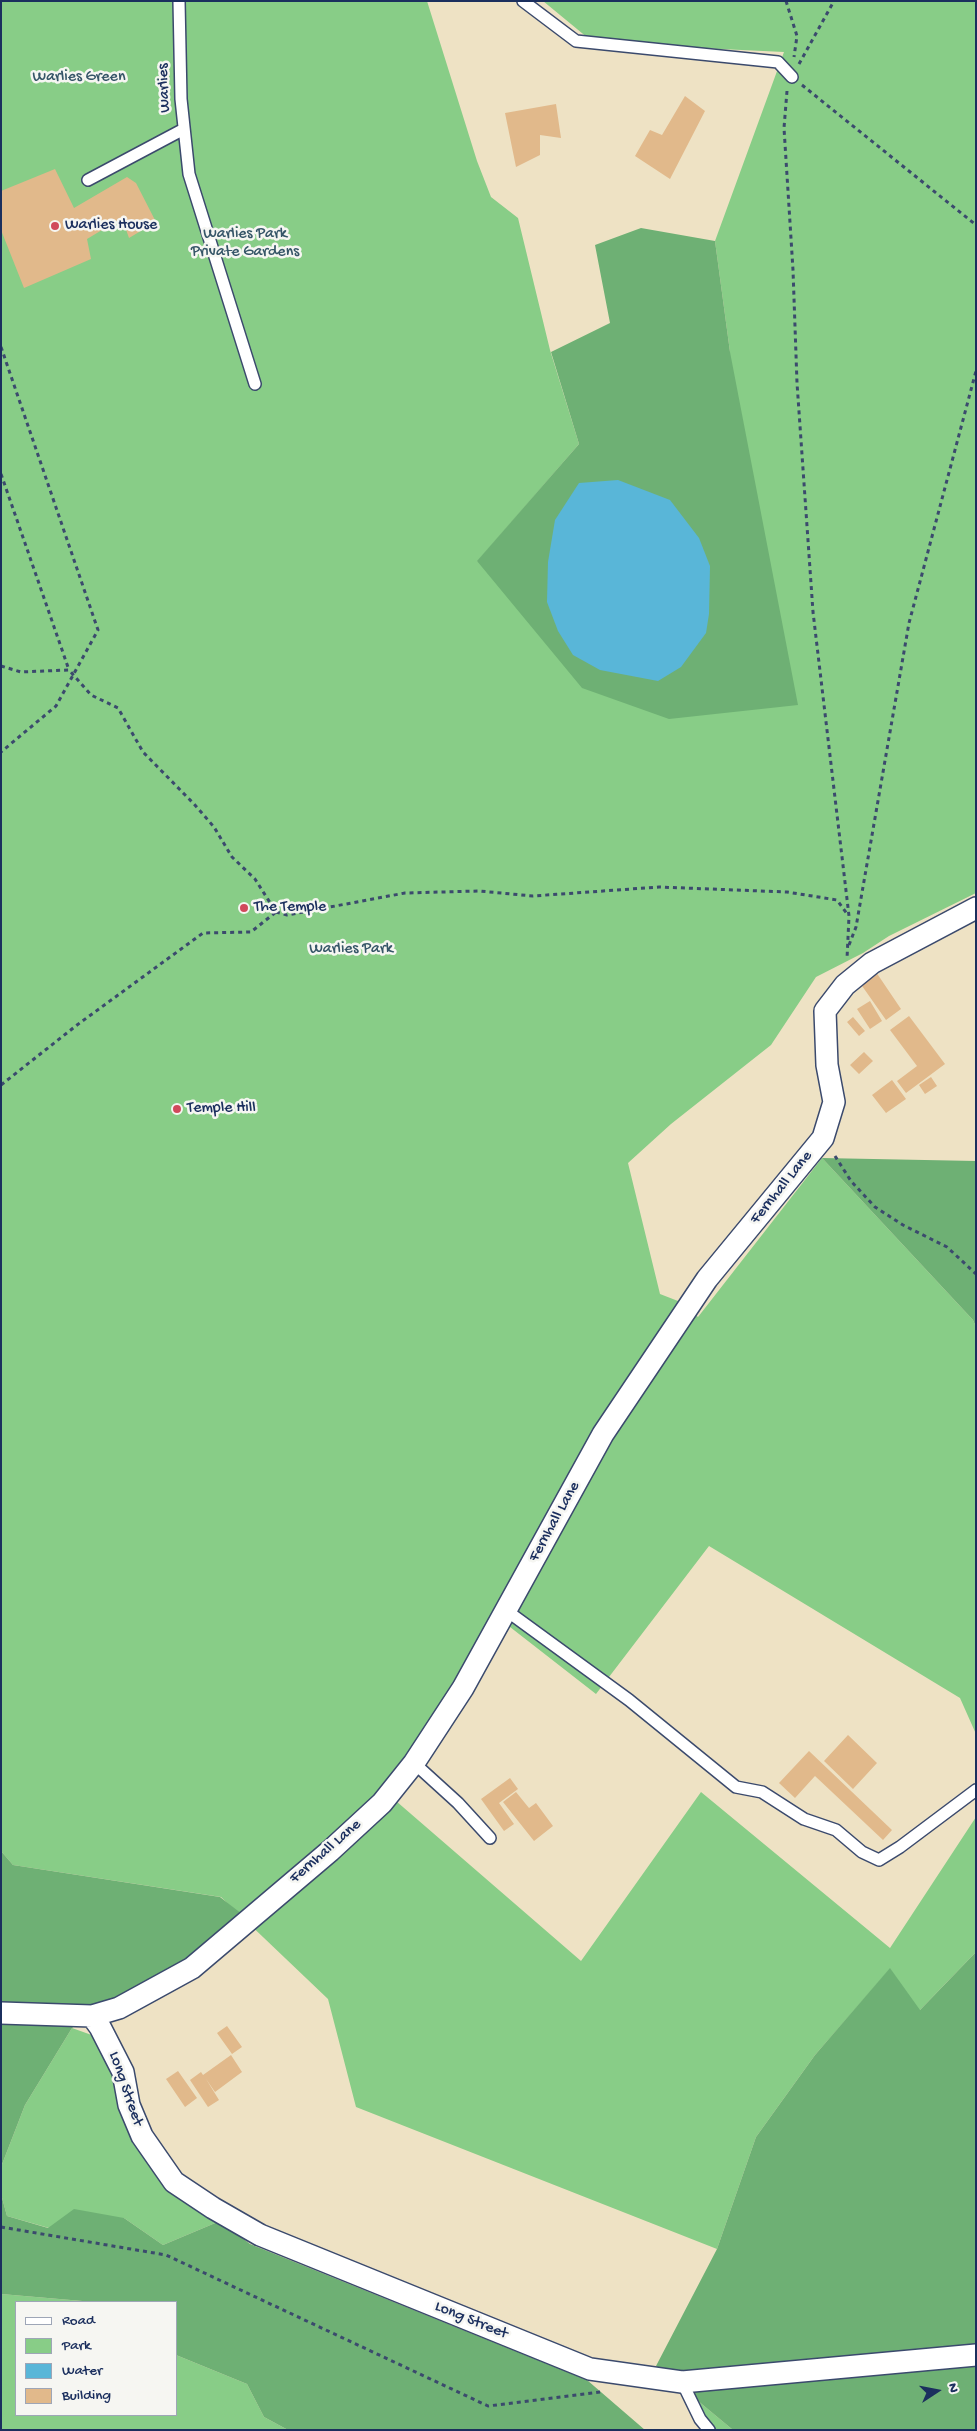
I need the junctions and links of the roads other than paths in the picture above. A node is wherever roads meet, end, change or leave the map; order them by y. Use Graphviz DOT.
graph roads {
  1 [pos="180,1"];
  2 [pos="523,1"];
  3 [pos="792,77"];
  4 [pos="184,130"];
  5 [pos="88,180"];
  6 [pos="255,384"];
  7 [pos="976,908"];
  8 [pos="507,1611"];
  9 [pos="414,1763"];
  10 [pos="976,1790"];
  11 [pos="490,1838"];
  12 [pos="1,2013"];
  13 [pos="92,2016"];
  14 [pos="976,2355"];
  15 [pos="682,2382"];
  16 [pos="709,2430"];
  1 -- 4 [label="lane, Warlies"];
  2 -- 3 [label="lane"];
  4 -- 5 [label="lane"];
  4 -- 6 [label="lane, Warlies"];
  7 -- 8 [label="street, Fernhall Lane"];
  8 -- 9 [label="street, Fernhall Lane"];
  8 -- 10 [label="lane"];
  9 -- 11 [label="lane"];
  9 -- 13 [label="street, Fernhall Lane"];
  12 -- 13 [label="street, Fernhall Lane"];
  13 -- 15 [label="street, Long Street"];
  14 -- 15 [label="street, Long Street"];
  15 -- 16 [label="lane"];
}
